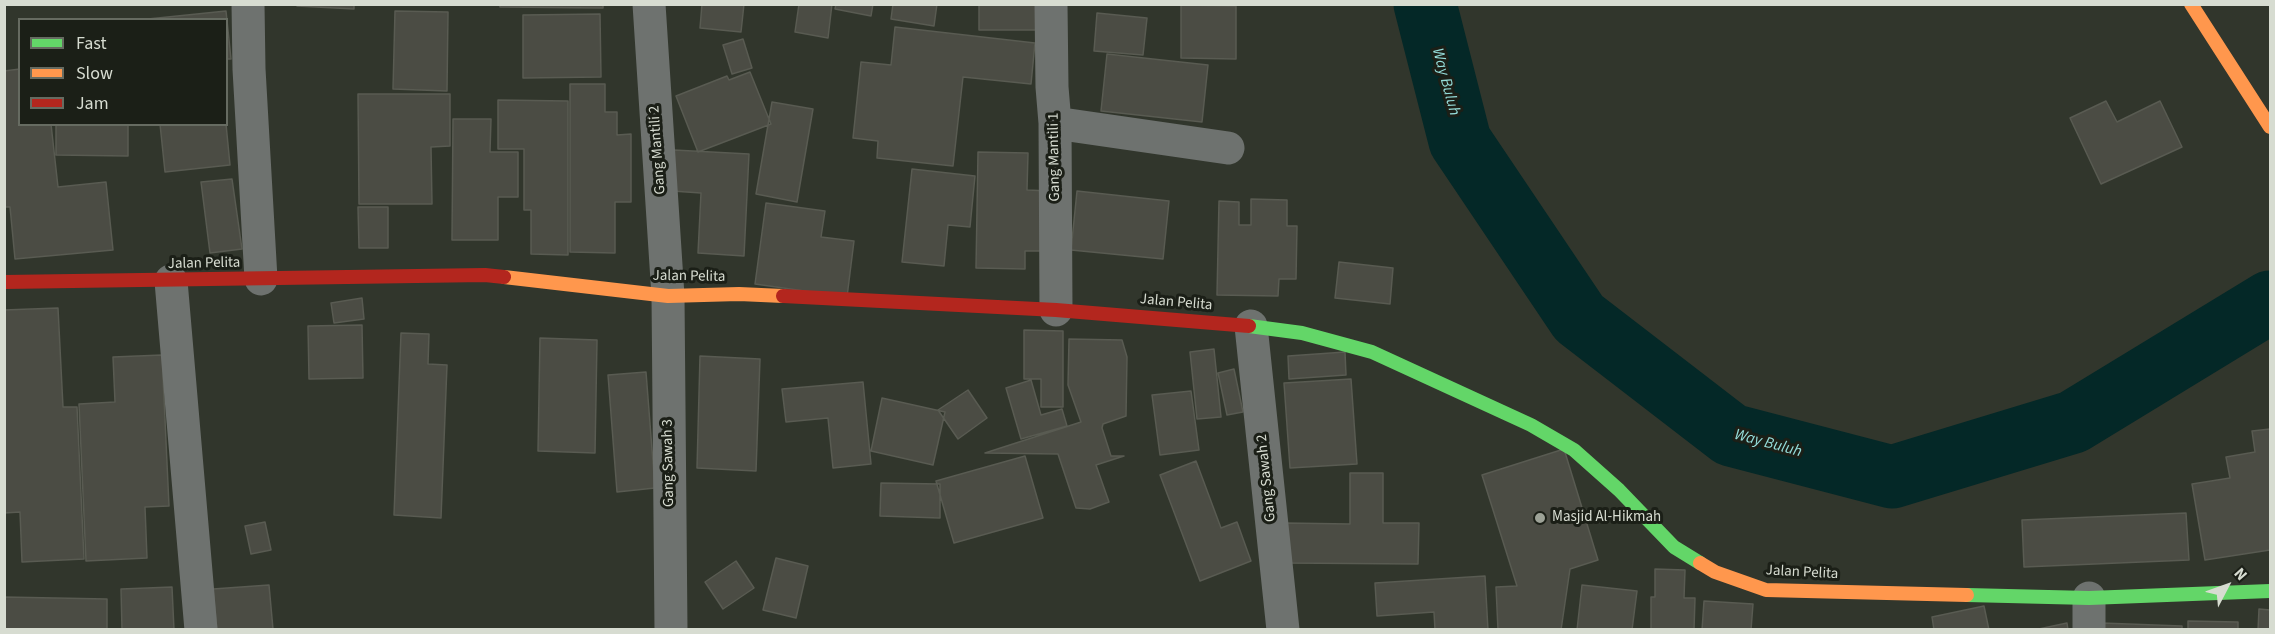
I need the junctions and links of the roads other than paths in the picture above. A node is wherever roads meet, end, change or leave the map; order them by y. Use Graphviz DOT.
graph roads {
  1 [pos="248,4"];
  2 [pos="649,4"];
  3 [pos="1051,4"];
  4 [pos="2191,4"];
  5 [pos="1055,123"];
  6 [pos="2271,127"];
  7 [pos="1228,148"];
  8 [pos="261,279"];
  9 [pos="171,281"];
  10 [pos="4,282"];
  11 [pos="668,296"];
  12 [pos="1056,310"];
  13 [pos="1251,326"];
  14 [pos="2271,591"];
  15 [pos="2089,614"];
  16 [pos="201,630"];
  17 [pos="671,630"];
  18 [pos="1283,630"];
  1 -- 8 [label="street"];
  2 -- 11 [label="street, Gang Mantili 2"];
  3 -- 5 [label="street, Gang Mantili 1"];
  4 -- 6 [label="main road"];
  5 -- 7 [label="street"];
  5 -- 12 [label="street, Gang Mantili 1"];
  8 -- 9 [label="main road, Jalan Pelita"];
  8 -- 11 [label="main road, Jalan Pelita"];
  9 -- 10 [label="main road, Jalan Pelita"];
  9 -- 16 [label="street"];
  11 -- 12 [label="main road, Jalan Pelita"];
  11 -- 17 [label="street, Gang Sawah 3"];
  12 -- 13 [label="main road, Jalan Pelita"];
  13 -- 15 [label="main road, Jalan Pelita"];
  13 -- 18 [label="street, Gang Sawah 2"];
  14 -- 15 [label="main road, Jalan Pelita"];
}
